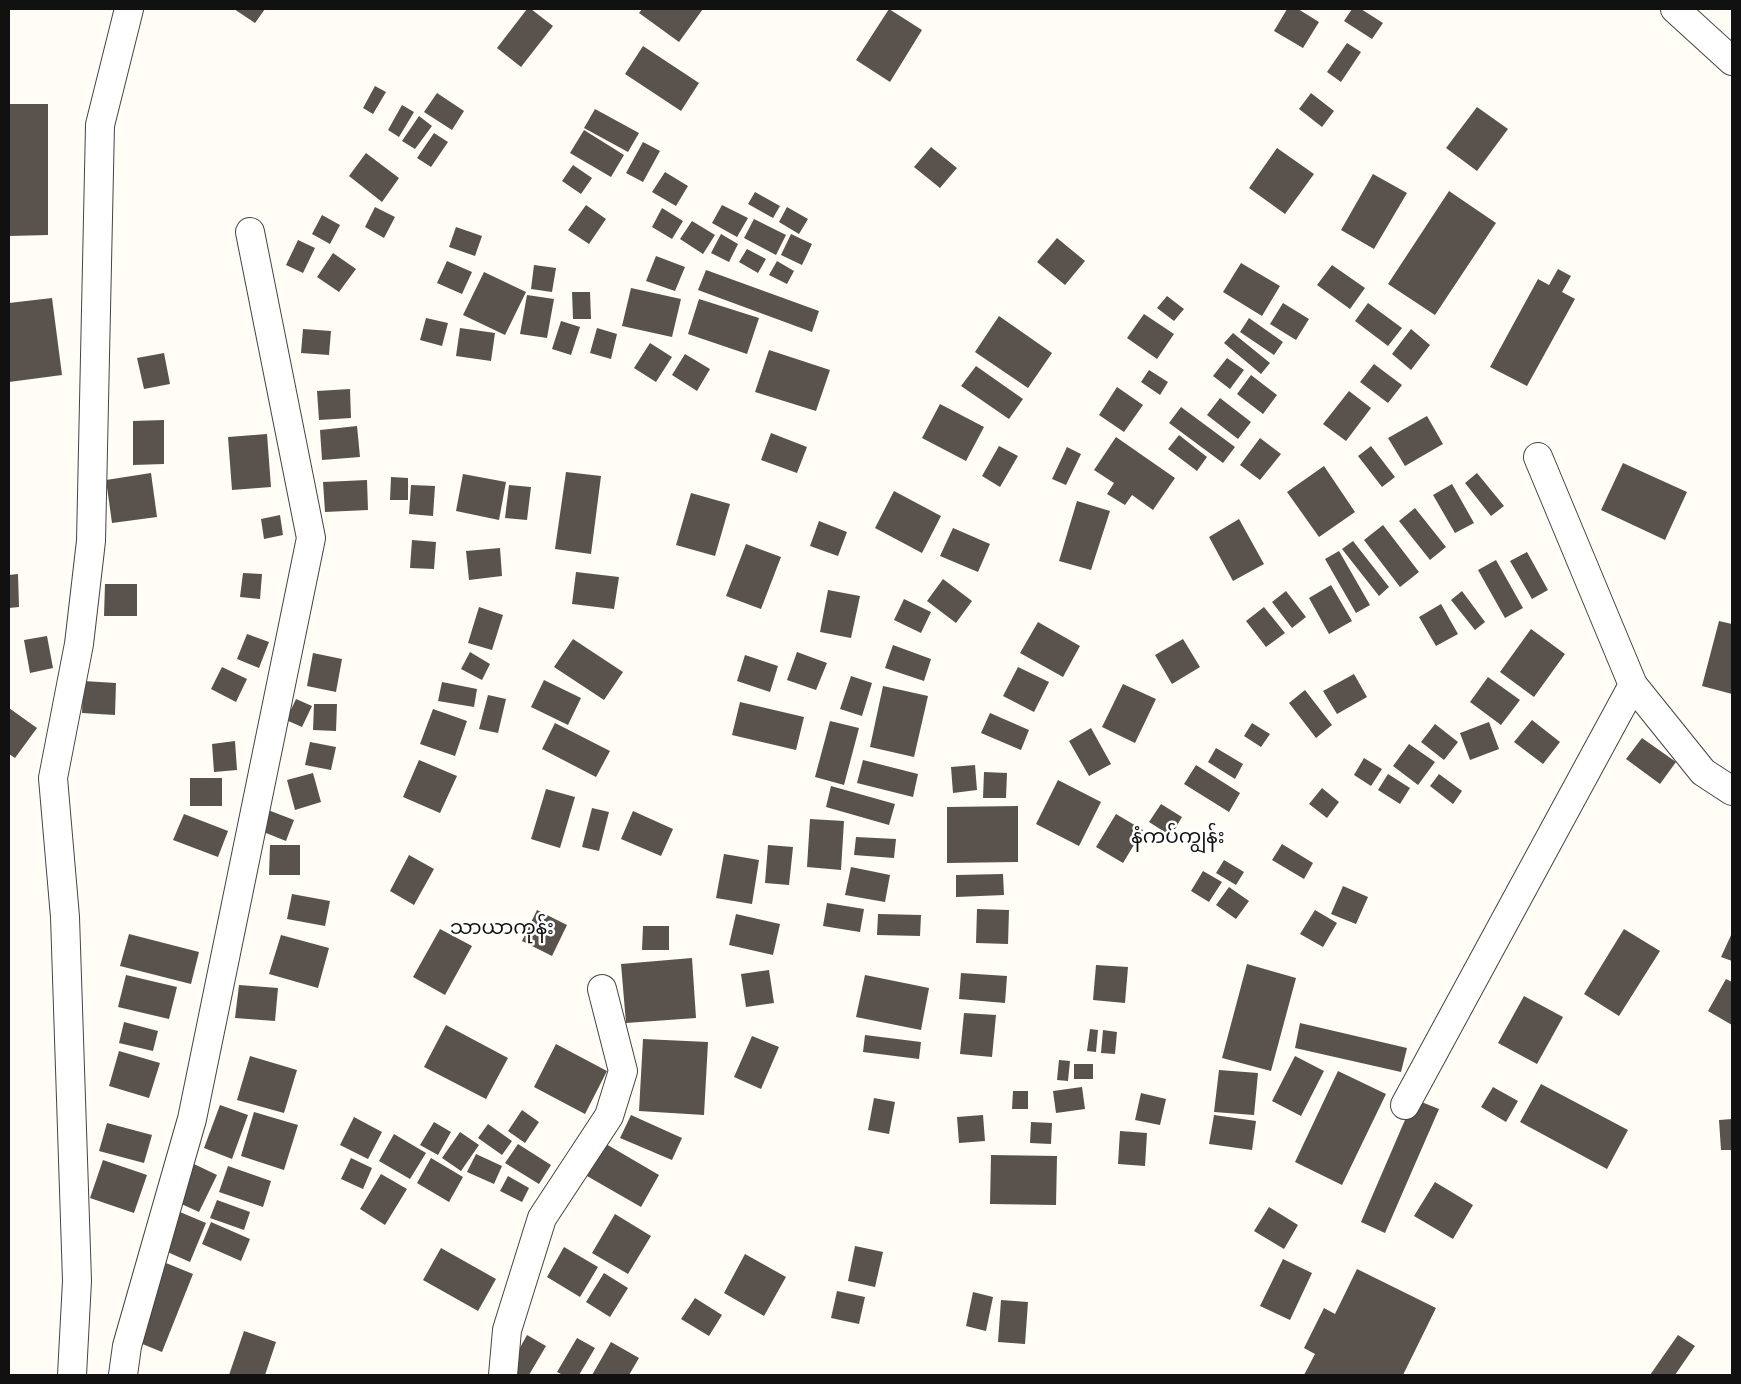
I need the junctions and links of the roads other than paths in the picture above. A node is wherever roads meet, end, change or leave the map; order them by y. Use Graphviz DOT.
graph roads {
  1 [pos="129,9"];
  2 [pos="1675,9"];
  3 [pos="1732,61"];
  4 [pos="250,232"];
  5 [pos="1538,457"];
  6 [pos="1633,685"];
  7 [pos="1732,791"];
  8 [pos="602,989"];
  9 [pos="1405,1105"];
  10 [pos="72,1375"];
  11 [pos="123,1375"];
  12 [pos="503,1375"];
  1 -- 10 [label="street"];
  2 -- 3 [label="street"];
  4 -- 11 [label="street"];
  5 -- 6 [label="street"];
  6 -- 7 [label="street"];
  6 -- 9 [label="street"];
  8 -- 12 [label="street"];
}
